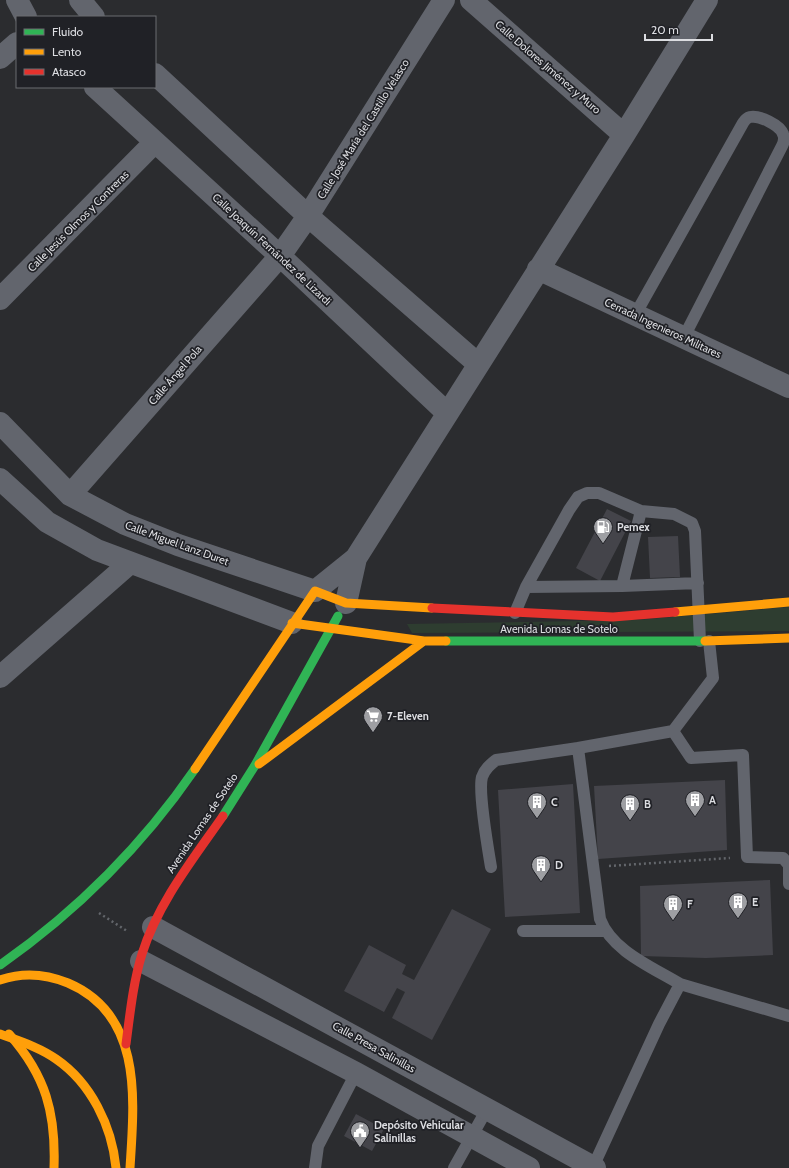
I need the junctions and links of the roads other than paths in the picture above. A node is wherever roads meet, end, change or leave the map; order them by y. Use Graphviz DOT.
graph roads {
  1 [pos="17,0"];
  2 [pos="80,0"];
  3 [pos="444,0"];
  4 [pos="471,0"];
  5 [pos="707,0"];
  6 [pos="25,16"];
  7 [pos="93,16"];
  8 [pos="16,44"];
  9 [pos="0,58"];
  10 [pos="156,75"];
  11 [pos="96,88"];
  12 [pos="624,135"];
  13 [pos="155,142"];
  14 [pos="308,216"];
  15 [pos="280,256"];
  16 [pos="538,269"];
  17 [pos="0,299"];
  18 [pos="635,315"];
  19 [pos="684,337"];
  20 [pos="478,364"];
  21 [pos="789,387"];
  22 [pos="447,413"];
  23 [pos="0,423"];
  24 [pos="0,479"];
  25 [pos="70,495"];
  26 [pos="641,510"];
  27 [pos="356,558"];
  28 [pos="130,563"];
  29 [pos="698,582"];
  30 [pos="622,586"];
  31 [pos="526,587"];
  32 [pos="315,591"];
  33 [pos="789,602"];
  34 [pos="346,603"];
  35 [pos="698,609"];
  36 [pos="514,613"];
  37 [pos="292,623"];
  38 [pos="331,627"];
  39 [pos="789,638"];
  40 [pos="424,641"];
  41 [pos="705,641"];
  42 [pos="0,677"];
  43 [pos="673,731"];
  44 [pos="578,748"];
  45 [pos="254,768"];
  46 [pos="491,868"];
  47 [pos="789,884"];
  48 [pos="523,931"];
  49 [pos="605,931"];
  50 [pos="146,944"];
  51 [pos="0,965"];
  52 [pos="0,980"];
  53 [pos="680,984"];
  54 [pos="789,1016"];
  55 [pos="0,1024"];
  56 [pos="0,1034"];
  57 [pos="126,1044"];
  58 [pos="356,1072"];
  59 [pos="487,1109"];
  60 [pos="132,1119"];
  61 [pos="472,1136"];
  62 [pos="54,1168"];
  63 [pos="109,1168"];
  64 [pos="116,1168"];
  65 [pos="130,1168"];
  66 [pos="315,1168"];
  67 [pos="454,1168"];
  68 [pos="529,1168"];
  69 [pos="594,1168"];
  1 -- 6 [label="street"];
  2 -- 7 [label="street"];
  3 -- 14 [label="street, Calle José María del Castillo Velasco"];
  4 -- 12 [label="street, Calle Dolores Jiménez y Muro"];
  5 -- 12 [label="street"];
  8 -- 9 [label="street"];
  10 -- 14 [label="street"];
  11 -- 13 [label="street, Calle Joaquín Fernández de Lizardi"];
  12 -- 16 [label="street"];
  13 -- 15 [label="street, Calle Joaquín Fernández de Lizardi"];
  13 -- 17 [label="street, Calle Jesús Olmos y Contreras"];
  14 -- 15 [label="street, Calle José María del Castillo Velasco"];
  14 -- 20 [label="street"];
  15 -- 22 [label="street, Calle Joaquín Fernández de Lizardi"];
  15 -- 25 [label="street, Calle Ángel Pola"];
  16 -- 18 [label="street, Cerrada Ingenieros Militares"];
  16 -- 20 [label="street"];
  18 -- 19 [label="street, Cerrada Ingenieros Militares"];
  18 -- 19 [label="lane"];
  19 -- 21 [label="street, Cerrada Ingenieros Militares"];
  20 -- 22 [label="street"];
  22 -- 27 [label="street"];
  23 -- 25 [label="street, Calle Miguel Lanz Duret"];
  24 -- 28 [label="street"];
  25 -- 32 [label="street, Calle Miguel Lanz Duret"];
  26 -- 29 [label="lane"];
  26 -- 30 [label="lane"];
  26 -- 31 [label="lane"];
  27 -- 32 [label="street"];
  27 -- 34 [label="street"];
  28 -- 37 [label="street"];
  28 -- 42 [label="street"];
  29 -- 30 [label="lane"];
  29 -- 35 [label="lane"];
  30 -- 31 [label="lane"];
  31 -- 36 [label="lane"];
  32 -- 34 [label="main road, Avenida Lomas de Sotelo"];
  32 -- 37 [label="main road"];
  33 -- 35 [label="main road, Avenida Lomas de Sotelo"];
  34 -- 36 [label="main road, Avenida Lomas de Sotelo"];
  34 -- 38 [label="main road, Avenida Lomas de Sotelo"];
  35 -- 36 [label="main road, Avenida Lomas de Sotelo"];
  35 -- 41 [label="lane"];
  37 -- 38 [label="main road, Avenida Lomas de Sotelo"];
  37 -- 51 [label="main road"];
  38 -- 40 [label="main road, Avenida Lomas de Sotelo"];
  38 -- 45 [label="main road, Avenida Lomas de Sotelo"];
  39 -- 41 [label="main road, Avenida Lomas de Sotelo"];
  40 -- 41 [label="main road, Avenida Lomas de Sotelo"];
  40 -- 45 [label="main road"];
  41 -- 43 [label="lane"];
  43 -- 44 [label="lane"];
  43 -- 47 [label="lane"];
  44 -- 46 [label="lane"];
  44 -- 49 [label="lane"];
  45 -- 50 [label="main road, Avenida Lomas de Sotelo"];
  48 -- 49 [label="lane"];
  49 -- 53 [label="lane"];
  50 -- 57 [label="main road, Avenida Lomas de Sotelo"];
  50 -- 58 [label="street"];
  50 -- 59 [label="street, Calle Presa Salinillas"];
  52 -- 57 [label="main road"];
  53 -- 54 [label="lane"];
  53 -- 69 [label="lane"];
  55 -- 62 [label="main road"];
  56 -- 64 [label="main road, bridge"];
  57 -- 60 [label="main road"];
  58 -- 61 [label="street"];
  58 -- 66 [label="lane"];
  59 -- 61 [label="lane"];
  59 -- 69 [label="street, Calle Presa Salinillas"];
  60 -- 63 [label="main road"];
  60 -- 65 [label="main road"];
  61 -- 67 [label="lane"];
  61 -- 68 [label="street"];
}
